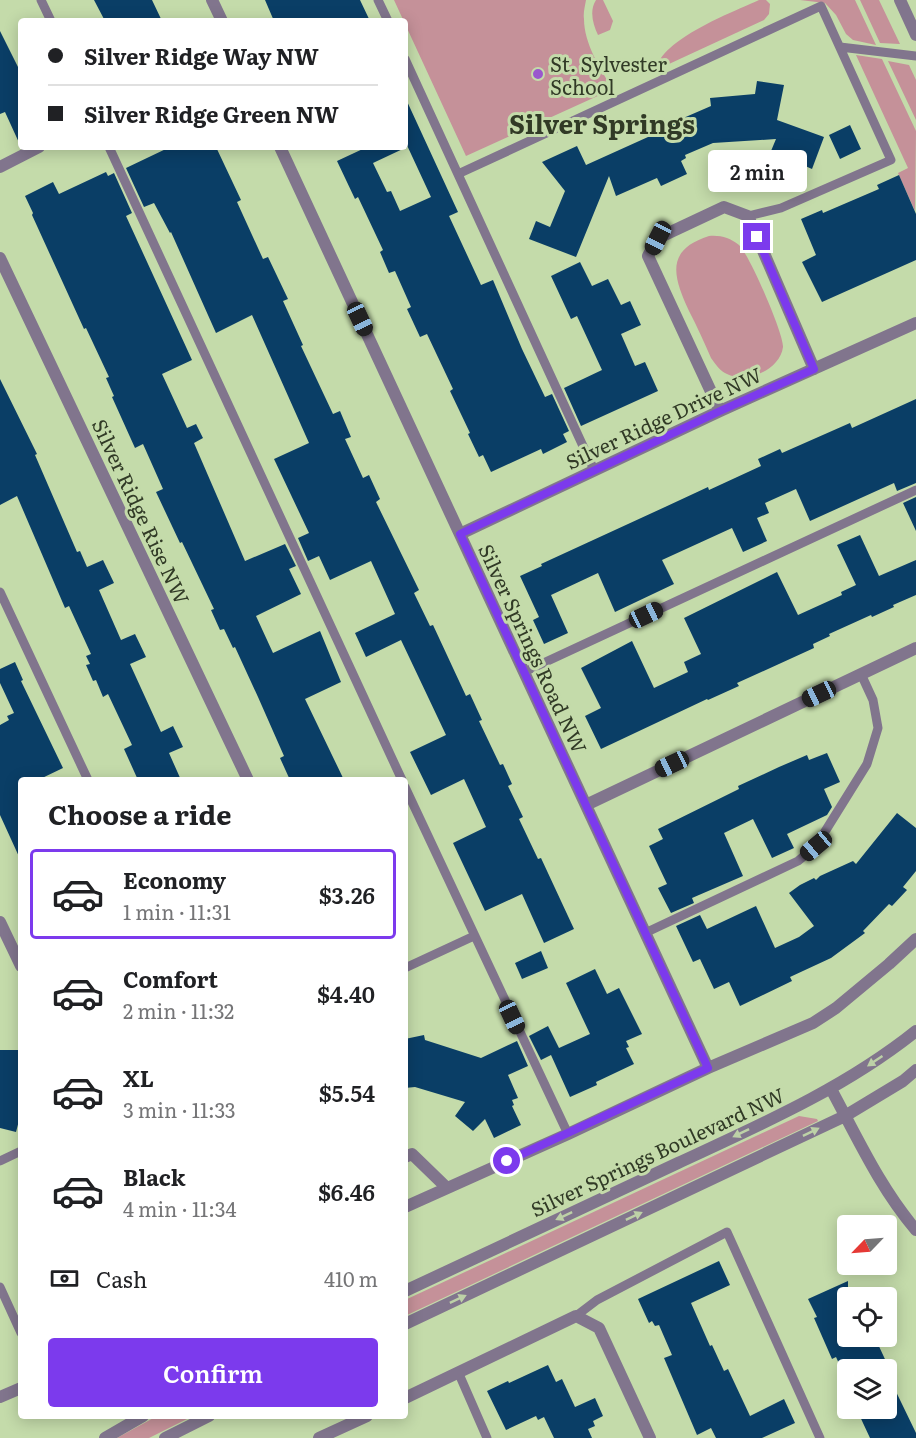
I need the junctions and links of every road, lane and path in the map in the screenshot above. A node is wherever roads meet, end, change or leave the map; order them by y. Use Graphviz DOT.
graph roads {
  1 [pos="41,0"];
  2 [pos="212,0"];
  3 [pos="378,0"];
  4 [pos="900,0"];
  5 [pos="50,18"];
  6 [pos="221,18"];
  7 [pos="387,18"];
  8 [pos="916,35"];
  9 [pos="840,47"];
  10 [pos="916,56"];
  11 [pos="408,66"];
  12 [pos="33,150"];
  13 [pos="110,150"];
  14 [pos="281,150"];
  15 [pos="0,167"];
  16 [pos="458,174"];
  17 [pos="748,216"];
  18 [pos="0,258"];
  19 [pos="916,323"];
  20 [pos="814,369"];
  21 [pos="720,411"];
  22 [pos="594,470"];
  23 [pos="916,490"];
  24 [pos="460,534"];
  25 [pos="0,592"];
  26 [pos="916,648"];
  27 [pos="524,672"];
  28 [pos="861,674"];
  29 [pos="87,777"];
  30 [pos="247,777"];
  31 [pos="401,777"];
  32 [pos="408,793"];
  33 [pos="586,805"];
  34 [pos="0,922"];
  35 [pos="645,933"];
  36 [pos="474,936"];
  37 [pos="916,939"];
  38 [pos="18,960"];
  39 [pos="408,967"];
  40 [pos="916,1030"];
  41 [pos="708,1068"];
  42 [pos="916,1070"];
  43 [pos="831,1089"];
  44 [pos="845,1116"];
  45 [pos="568,1134"];
  46 [pos="18,1152"];
  47 [pos="408,1156"];
  48 [pos="0,1161"];
  49 [pos="446,1187"];
  50 [pos="408,1206"];
  51 [pos="916,1230"];
  52 [pos="0,1287"];
  53 [pos="408,1290"];
  54 [pos="576,1317"];
  55 [pos="408,1323"];
  56 [pos="18,1326"];
  57 [pos="459,1374"];
  58 [pos="18,1389"];
  59 [pos="0,1397"];
  60 [pos="408,1397"];
  61 [pos="138,1419"];
  62 [pos="202,1419"];
  63 [pos="360,1419"];
  64 [pos="105,1438"];
  65 [pos="165,1438"];
  66 [pos="319,1438"];
  67 [pos="487,1438"];
  68 [pos="650,1438"];
  69 [pos="820,1438"];
  1 -- 5 [label="lane"];
  2 -- 6 [label="street"];
  3 -- 7 [label="lane"];
  4 -- 8 [label="street"];
  9 -- 10 [label="lane"];
  9 -- 16 [label="lane"];
  9 -- 17 [label="lane"];
  11 -- 16 [label="lane"];
  12 -- 15 [label="street"];
  13 -- 31 [label="lane"];
  14 -- 24 [label="street, Silver Springs Road NW"];
  16 -- 22 [label="lane"];
  17 -- 20 [label="street"];
  17 -- 21 [label="street"];
  18 -- 30 [label="street, Silver Ridge Rise NW"];
  19 -- 20 [label="street, Silver Ridge Drive NW"];
  20 -- 21 [label="street, Silver Ridge Drive NW"];
  21 -- 22 [label="street, Silver Ridge Drive NW"];
  22 -- 24 [label="street, Silver Ridge Drive NW"];
  23 -- 27 [label="lane"];
  24 -- 27 [label="street, Silver Springs Road NW"];
  25 -- 29 [label="lane"];
  26 -- 28 [label="street"];
  27 -- 33 [label="street, Silver Springs Road NW"];
  28 -- 33 [label="street"];
  28 -- 35 [label="lane"];
  32 -- 36 [label="lane"];
  33 -- 35 [label="street, Silver Springs Road NW"];
  34 -- 38 [label="street"];
  35 -- 41 [label="street, Silver Springs Road NW"];
  36 -- 39 [label="lane"];
  36 -- 45 [label="lane"];
  37 -- 41 [label="street"];
  40 -- 43 [label="street, Silver Springs Boulevard NW, one-way"];
  41 -- 45 [label="street"];
  42 -- 44 [label="street"];
  43 -- 44 [label="street"];
  43 -- 53 [label="street, Silver Springs Boulevard NW, one-way"];
  44 -- 51 [label="street"];
  55 -- 44 [label="street, one-way"];
  45 -- 49 [label="street"];
  46 -- 48 [label="lane"];
  47 -- 49 [label="street"];
  49 -- 50 [label="street"];
  52 -- 56 [label="lane"];
  54 -- 57 [label="street"];
  54 -- 68 [label="street"];
  54 -- 69 [label="lane"];
  57 -- 60 [label="street"];
  57 -- 67 [label="lane"];
  58 -- 59 [label="street"];
  61 -- 64 [label="street"];
  62 -- 65 [label="street"];
  63 -- 66 [label="street"];
}
